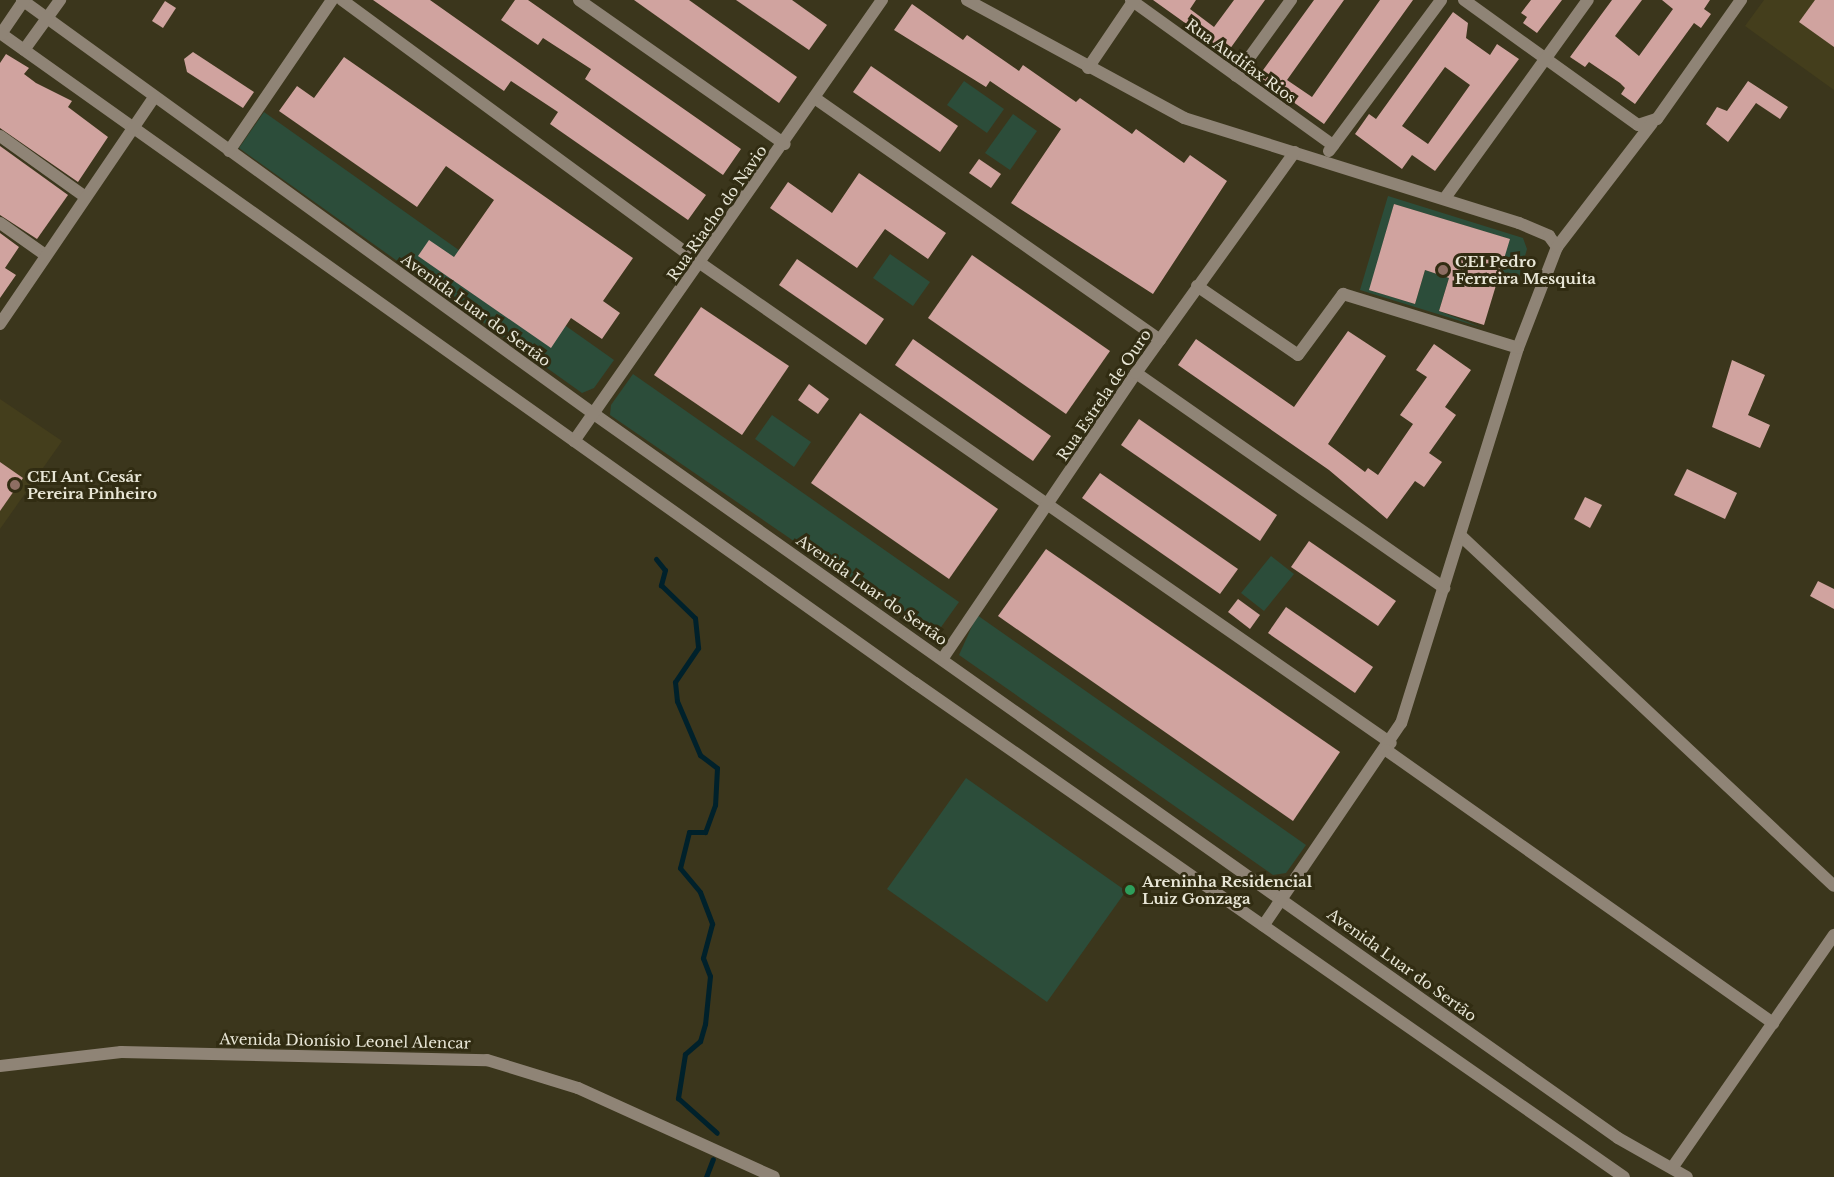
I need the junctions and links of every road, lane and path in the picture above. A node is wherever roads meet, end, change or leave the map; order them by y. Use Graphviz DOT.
graph roads {
  1 [pos="23,0"];
  2 [pos="60,0"];
  3 [pos="332,0"];
  4 [pos="342,0"];
  5 [pos="579,0"];
  6 [pos="882,0"];
  7 [pos="967,0"];
  8 [pos="1133,0"];
  9 [pos="1291,0"];
  10 [pos="1441,0"];
  11 [pos="1464,0"];
  12 [pos="1588,0"];
  13 [pos="1741,0"];
  14 [pos="47,19"];
  15 [pos="0,34"];
  16 [pos="24,50"];
  17 [pos="1544,59"];
  18 [pos="1088,68"];
  19 [pos="1236,76"];
  20 [pos="154,97"];
  21 [pos="816,99"];
  22 [pos="1652,123"];
  23 [pos="134,126"];
  24 [pos="0,136"];
  25 [pos="785,144"];
  26 [pos="1333,146"];
  27 [pos="230,151"];
  28 [pos="1295,152"];
  29 [pos="1322,161"];
  30 [pos="84,196"];
  31 [pos="1444,198"];
  32 [pos="0,223"];
  33 [pos="1557,247"];
  34 [pos="45,254"];
  35 [pos="700,263"];
  36 [pos="1197,286"];
  37 [pos="4,309"];
  38 [pos="0,324"];
  39 [pos="1160,340"];
  40 [pos="1518,348"];
  41 [pos="1136,373"];
  42 [pos="594,414"];
  43 [pos="574,441"];
  44 [pos="1047,507"];
  45 [pos="1461,536"];
  46 [pos="1444,588"];
  47 [pos="943,658"];
  48 [pos="1388,747"];
  49 [pos="1834,886"];
  50 [pos="1282,897"];
  51 [pos="1263,926"];
  52 [pos="1834,935"];
  53 [pos="1773,1023"];
  54 [pos="0,1066"];
  55 [pos="1672,1168"];
  56 [pos="774,1177"];
  57 [pos="1624,1177"];
  58 [pos="1687,1177"];
  1 -- 14 [label="street, Avenida Luar do Sertão"];
  1 -- 15 [label="street"];
  2 -- 14 [label="street"];
  3 -- 27 [label="street"];
  4 -- 35 [label="street"];
  5 -- 25 [label="street"];
  6 -- 21 [label="street, Rua Riacho do Navio"];
  7 -- 18 [label="street"];
  8 -- 18 [label="street"];
  8 -- 19 [label="street, Rua Audifax Rios"];
  9 -- 19 [label="street"];
  10 -- 26 [label="street"];
  11 -- 17 [label="street"];
  12 -- 17 [label="street"];
  13 -- 22 [label="street"];
  14 -- 16 [label="street"];
  14 -- 20 [label="street, Avenida Luar do Sertão"];
  15 -- 16 [label="street"];
  16 -- 23 [label="street"];
  17 -- 22 [label="street"];
  17 -- 31 [label="street"];
  18 -- 28 [label="street"];
  19 -- 26 [label="street, Rua Audifax Rios"];
  20 -- 23 [label="street"];
  20 -- 27 [label="street, Avenida Luar do Sertão"];
  21 -- 25 [label="street, Rua Riacho do Navio"];
  21 -- 39 [label="street"];
  22 -- 33 [label="street"];
  23 -- 30 [label="street"];
  23 -- 43 [label="street"];
  24 -- 30 [label="street"];
  25 -- 35 [label="street, Rua Riacho do Navio"];
  26 -- 29 [label="street"];
  27 -- 42 [label="street, Avenida Luar do Sertão"];
  28 -- 29 [label="street"];
  28 -- 36 [label="street, Rua Estrela de Ouro"];
  29 -- 31 [label="street"];
  30 -- 34 [label="street"];
  31 -- 33 [label="street"];
  32 -- 34 [label="street"];
  33 -- 40 [label="street"];
  34 -- 37 [label="street"];
  35 -- 42 [label="street, Rua Riacho do Navio"];
  35 -- 44 [label="street"];
  36 -- 39 [label="street, Rua Estrela de Ouro"];
  36 -- 40 [label="street"];
  37 -- 38 [label="street"];
  39 -- 41 [label="street, Rua Estrela de Ouro"];
  40 -- 45 [label="street"];
  41 -- 44 [label="street, Rua Estrela de Ouro"];
  41 -- 46 [label="street"];
  42 -- 43 [label="street, Rua Riacho do Navio"];
  42 -- 47 [label="street, Avenida Luar do Sertão"];
  43 -- 51 [label="street"];
  44 -- 47 [label="street, Rua Estrela de Ouro"];
  44 -- 48 [label="street"];
  45 -- 46 [label="street"];
  45 -- 49 [label="street"];
  46 -- 48 [label="street"];
  47 -- 50 [label="street, Avenida Luar do Sertão"];
  48 -- 50 [label="street"];
  48 -- 53 [label="street"];
  50 -- 51 [label="street"];
  50 -- 55 [label="street, Avenida Luar do Sertão"];
  51 -- 57 [label="street"];
  52 -- 53 [label="street"];
  53 -- 55 [label="street"];
  54 -- 56 [label="street, Avenida Dionísio Leonel Alencar"];
  55 -- 58 [label="street, Avenida Luar do Sertão"];
}
